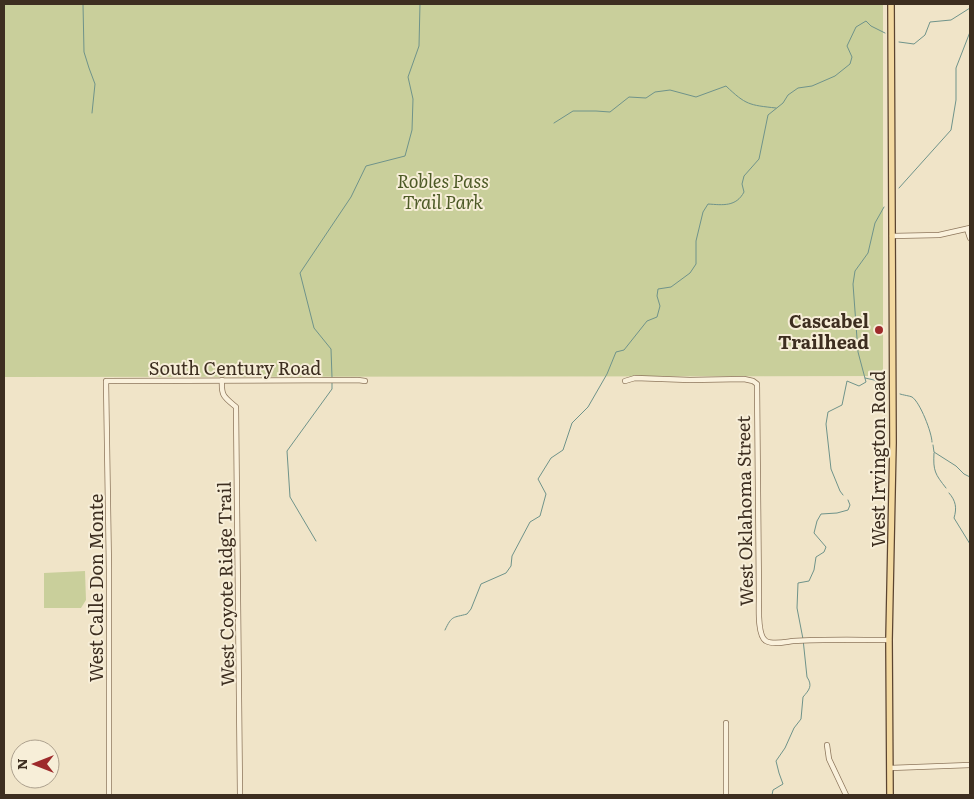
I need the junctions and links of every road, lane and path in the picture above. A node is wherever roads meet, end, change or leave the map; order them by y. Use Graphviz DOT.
graph roads {
  1 [pos="891,4"];
  2 [pos="969,228"];
  3 [pos="892,236"];
  4 [pos="970,238"];
  5 [pos="222,380"];
  6 [pos="625,380"];
  7 [pos="106,381"];
  8 [pos="365,381"];
  9 [pos="890,640"];
  10 [pos="726,723"];
  11 [pos="828,745"];
  12 [pos="970,765"];
  13 [pos="890,768"];
  14 [pos="109,795"];
  15 [pos="240,795"];
  16 [pos="726,795"];
  17 [pos="846,795"];
  18 [pos="890,795"];
  1 -- 3 [label="main road, West Irvington Road"];
  2 -- 3 [label="street"];
  2 -- 4 [label="street"];
  3 -- 9 [label="main road, West Irvington Road"];
  5 -- 7 [label="street, South Century Road"];
  5 -- 8 [label="street, South Century Road"];
  5 -- 15 [label="street, West Coyote Ridge Trail"];
  6 -- 9 [label="street, West Oklahoma Street"];
  7 -- 14 [label="street, West Calle Don Monte"];
  9 -- 13 [label="main road, West Irvington Road"];
  10 -- 16 [label="street"];
  11 -- 17 [label="street"];
  12 -- 13 [label="street"];
  13 -- 18 [label="main road, West Irvington Road"];
}
